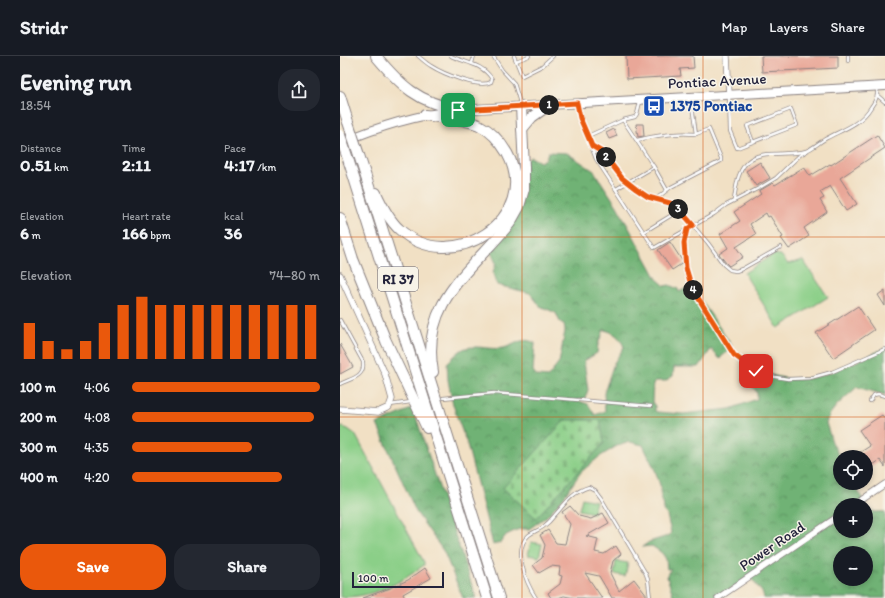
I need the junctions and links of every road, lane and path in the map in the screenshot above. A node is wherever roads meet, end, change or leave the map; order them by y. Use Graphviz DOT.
graph roads {
  1 [pos="376,56"];
  2 [pos="418,56"];
  3 [pos="451,56"];
  4 [pos="474,56"];
  5 [pos="493,56"];
  6 [pos="514,56"];
  7 [pos="529,56"];
  8 [pos="553,56"];
  9 [pos="727,56"];
  10 [pos="848,56"];
  11 [pos="848,60"];
  12 [pos="516,61"];
  13 [pos="472,63"];
  14 [pos="881,87"];
  15 [pos="729,95"];
  16 [pos="340,96"];
  17 [pos="691,96"];
  18 [pos="878,96"];
  19 [pos="641,99"];
  20 [pos="885,102"];
  21 [pos="577,103"];
  22 [pos="549,105"];
  23 [pos="520,106"];
  24 [pos="458,110"];
  25 [pos="425,115"];
  26 [pos="623,120"];
  27 [pos="522,129"];
  28 [pos="696,134"];
  29 [pos="340,135"];
  30 [pos="588,136"];
  31 [pos="637,140"];
  32 [pos="753,142"];
  33 [pos="340,144"];
  34 [pos="592,146"];
  35 [pos="807,151"];
  36 [pos="359,155"];
  37 [pos="654,166"];
  38 [pos="628,183"];
  39 [pos="616,189"];
  40 [pos="667,190"];
  41 [pos="656,199"];
  42 [pos="734,200"];
  43 [pos="680,210"];
  44 [pos="340,218"];
  45 [pos="693,225"];
  46 [pos="687,229"];
  47 [pos="644,232"];
  48 [pos="781,247"];
  49 [pos="340,275"];
  50 [pos="340,320"];
  51 [pos="885,349"];
  52 [pos="340,384"];
  53 [pos="885,396"];
  54 [pos="440,401"];
  55 [pos="870,401"];
  56 [pos="411,402"];
  57 [pos="390,405"];
  58 [pos="651,406"];
  59 [pos="340,409"];
  60 [pos="885,484"];
  61 [pos="453,492"];
  62 [pos="864,498"];
  63 [pos="833,520"];
  64 [pos="487,598"];
  65 [pos="499,598"];
  66 [pos="536,598"];
  67 [pos="650,598"];
  68 [pos="718,598"];
  1 -- 24 [label="highway"];
  2 -- 13 [label="lane"];
  3 -- 13 [label="lane"];
  4 -- 13 [label="lane"];
  5 -- 23 [label="lane"];
  6 -- 12 [label="lane"];
  7 -- 12 [label="lane"];
  8 -- 12 [label="lane"];
  9 -- 15 [label="street"];
  10 -- 11 [label="lane"];
  14 -- 15 [label="main road, Pontiac Avenue"];
  14 -- 18 [label="lane"];
  15 -- 17 [label="main road, Pontiac Avenue"];
  15 -- 32 [label="lane"];
  16 -- 36 [label="highway, RI 37, bridge"];
  17 -- 19 [label="main road, Pontiac Avenue"];
  17 -- 28 [label="lane"];
  18 -- 20 [label="lane"];
  18 -- 35 [label="lane"];
  19 -- 21 [label="main road, Pontiac Avenue"];
  19 -- 26 [label="lane"];
  21 -- 22 [label="main road, Pontiac Avenue"];
  21 -- 30 [label="lane"];
  22 -- 23 [label="main road, Pontiac Avenue"];
  22 -- 27 [label="highway"];
  23 -- 24 [label="main road, Pontiac Avenue"];
  23 -- 27 [label="highway"];
  24 -- 25 [label="main road, Pontiac Avenue"];
  25 -- 33 [label="main road, Pontiac Avenue"];
  25 -- 36 [label="highway"];
  26 -- 30 [label="lane"];
  26 -- 31 [label="lane"];
  27 -- 54 [label="highway"];
  28 -- 31 [label="lane"];
  28 -- 40 [label="lane"];
  29 -- 61 [label="highway, RI 37, bridge"];
  30 -- 34 [label="lane"];
  31 -- 37 [label="lane"];
  32 -- 32 [label="lane"];
  34 -- 38 [label="lane"];
  34 -- 39 [label="lane"];
  35 -- 42 [label="lane"];
  35 -- 42 [label="lane"];
  36 -- 54 [label="highway, RI 37"];
  37 -- 38 [label="lane"];
  37 -- 40 [label="lane"];
  38 -- 39 [label="lane"];
  38 -- 41 [label="lane"];
  39 -- 47 [label="lane"];
  40 -- 41 [label="lane"];
  41 -- 43 [label="lane"];
  42 -- 45 [label="lane"];
  43 -- 45 [label="lane"];
  43 -- 47 [label="lane"];
  44 -- 61 [label="highway"];
  45 -- 46 [label="lane"];
  45 -- 48 [label="lane"];
  46 -- 47 [label="lane"];
  46 -- 51 [label="lane"];
  49 -- 57 [label="street"];
  50 -- 52 [label="lane"];
  53 -- 55 [label="lane"];
  54 -- 58 [label="lane"];
  54 -- 65 [label="highway, RI 37"];
  56 -- 57 [label="lane"];
  57 -- 59 [label="street"];
  60 -- 62 [label="street"];
  61 -- 64 [label="highway, RI 37"];
  63 -- 68 [label="street, Power Road"];
  66 -- 67 [label="lane"];
}
